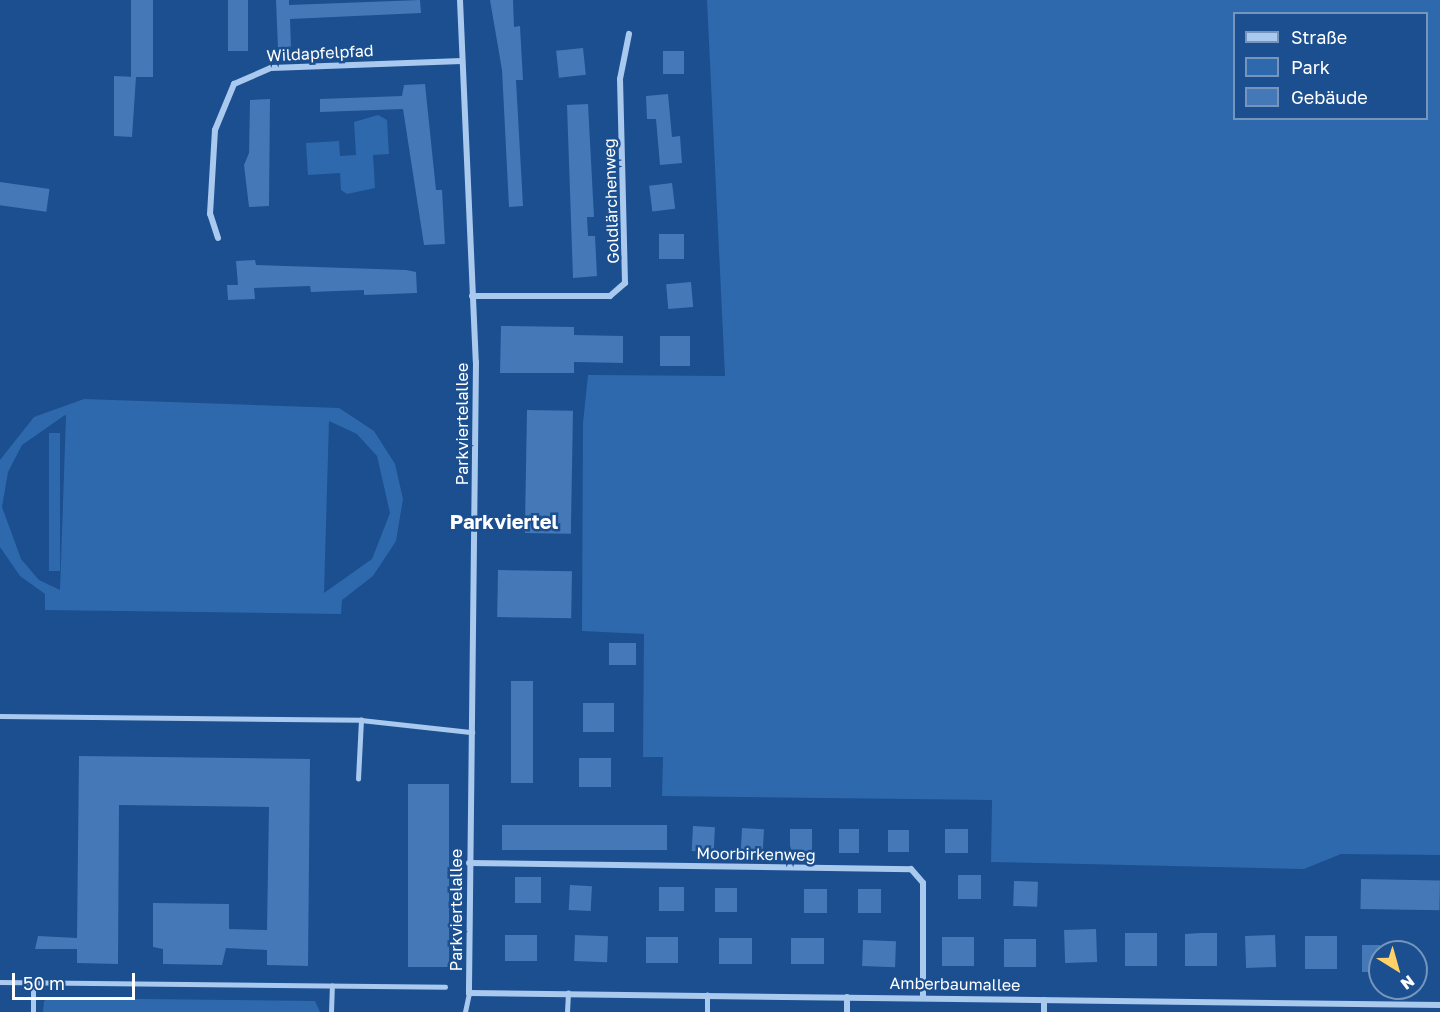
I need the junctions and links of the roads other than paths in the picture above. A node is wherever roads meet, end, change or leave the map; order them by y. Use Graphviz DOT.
graph roads {
  1 [pos="460,0"];
  2 [pos="629,34"];
  3 [pos="462,61"];
  4 [pos="218,238"];
  5 [pos="472,296"];
  6 [pos="0,716"];
  7 [pos="361,720"];
  8 [pos="472,732"];
  9 [pos="358,779"];
  10 [pos="469,864"];
  11 [pos="0,982"];
  12 [pos="33,982"];
  13 [pos="332,986"];
  14 [pos="445,987"];
  15 [pos="469,993"];
  16 [pos="568,993"];
  17 [pos="707,995"];
  18 [pos="923,996"];
  19 [pos="847,997"];
  20 [pos="1044,1000"];
  21 [pos="1440,1005"];
  22 [pos="33,1012"];
  23 [pos="332,1012"];
  24 [pos="465,1012"];
  25 [pos="567,1012"];
  26 [pos="706,1012"];
  27 [pos="848,1012"];
  28 [pos="1044,1012"];
  1 -- 3 [label="street, Parkviertelallee"];
  2 -- 5 [label="street, Goldlärchenweg"];
  3 -- 4 [label="street, Wildapfelpfad"];
  3 -- 5 [label="street, Parkviertelallee"];
  5 -- 8 [label="street, Parkviertelallee"];
  6 -- 7 [label="lane"];
  7 -- 8 [label="lane"];
  7 -- 9 [label="lane"];
  8 -- 10 [label="street, Parkviertelallee"];
  10 -- 15 [label="street, Parkviertelallee"];
  10 -- 18 [label="street, Moorbirkenweg"];
  11 -- 12 [label="lane"];
  12 -- 13 [label="lane"];
  12 -- 22 [label="lane"];
  13 -- 14 [label="lane"];
  13 -- 23 [label="lane"];
  15 -- 16 [label="street, Amberbaumallee"];
  15 -- 24 [label="lane"];
  16 -- 17 [label="street, Amberbaumallee"];
  16 -- 25 [label="lane"];
  17 -- 19 [label="street, Amberbaumallee"];
  17 -- 26 [label="lane"];
  18 -- 19 [label="street, Amberbaumallee"];
  18 -- 20 [label="street, Amberbaumallee"];
  19 -- 27 [label="street"];
  20 -- 21 [label="street, Amberbaumallee"];
  20 -- 28 [label="street"];
}
